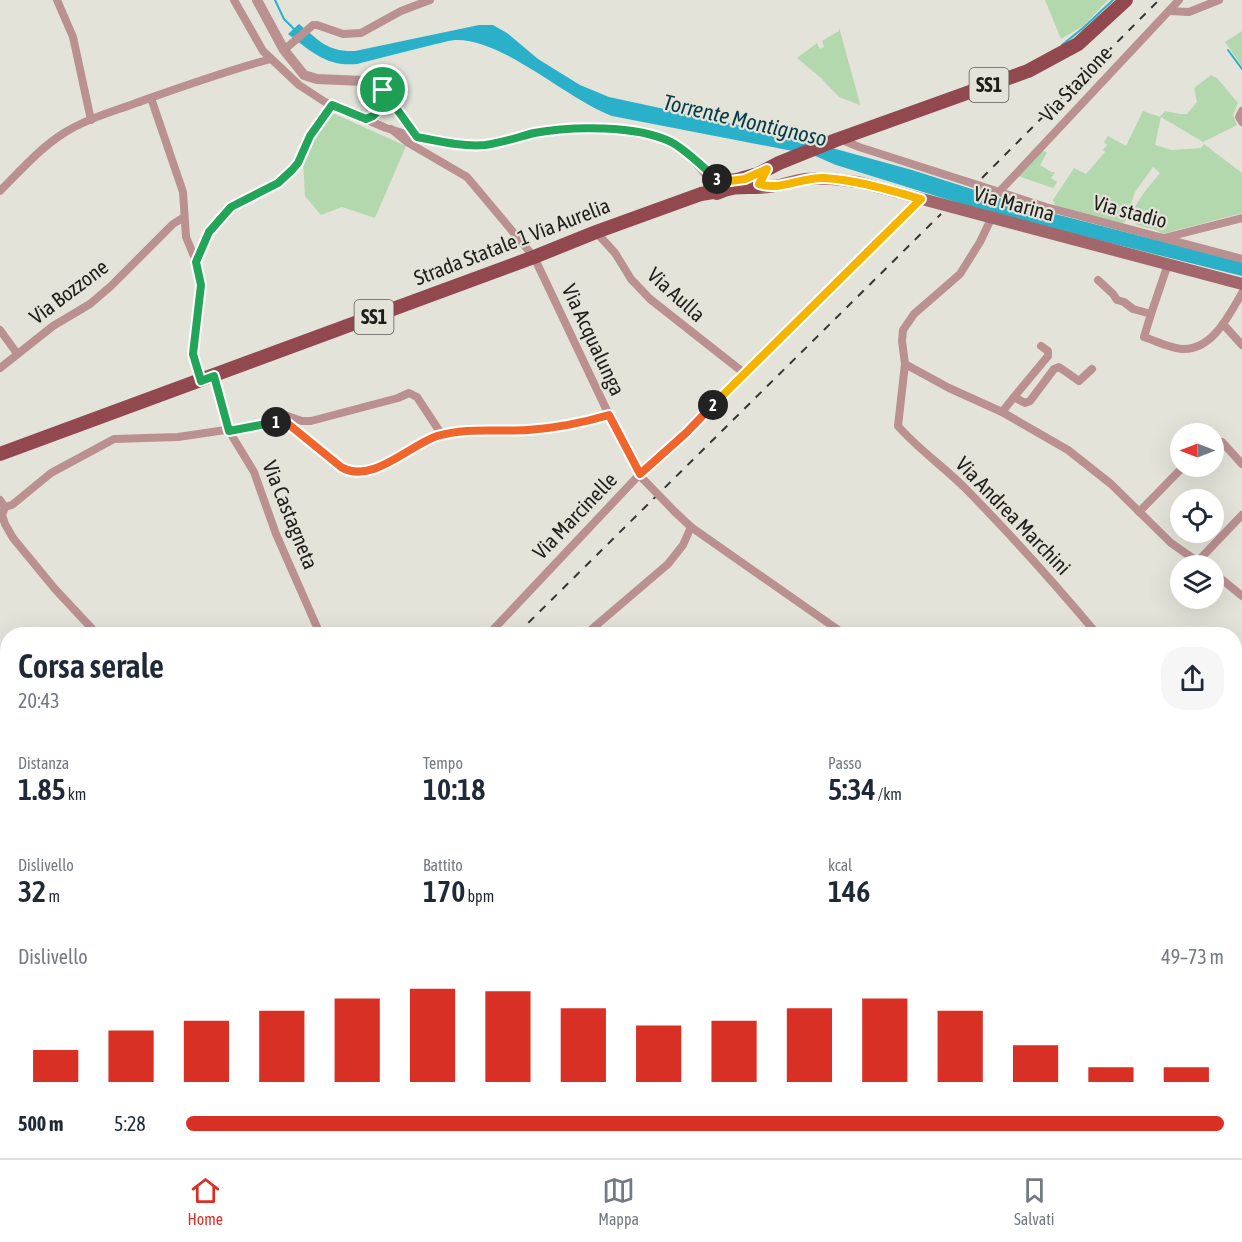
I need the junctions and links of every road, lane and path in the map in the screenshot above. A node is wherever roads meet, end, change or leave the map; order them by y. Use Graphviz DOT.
graph roads {
  1 [pos="57,0"];
  2 [pos="234,0"];
  3 [pos="257,0"];
  4 [pos="430,0"];
  5 [pos="1126,0"];
  6 [pos="1179,0"];
  7 [pos="1219,0"];
  8 [pos="1170,11"];
  9 [pos="287,48"];
  10 [pos="271,59"];
  11 [pos="383,90"];
  12 [pos="151,98"];
  13 [pos="332,105"];
  14 [pos="1242,111"];
  15 [pos="366,119"];
  16 [pos="91,120"];
  17 [pos="1242,122"];
  18 [pos="391,129"];
  19 [pos="417,137"];
  20 [pos="838,139"];
  21 [pos="759,179"];
  22 [pos="712,187"];
  23 [pos="0,191"];
  24 [pos="999,192"];
  25 [pos="921,199"];
  26 [pos="184,217"];
  27 [pos="1242,218"];
  28 [pos="991,219"];
  29 [pos="596,232"];
  30 [pos="1160,239"];
  31 [pos="534,258"];
  32 [pos="1242,259"];
  33 [pos="196,262"];
  34 [pos="1168,264"];
  35 [pos="1098,280"];
  36 [pos="1242,284"];
  37 [pos="1242,293"];
  38 [pos="1151,314"];
  39 [pos="1223,324"];
  40 [pos="0,330"];
  41 [pos="1242,345"];
  42 [pos="1041,346"];
  43 [pos="19,353"];
  44 [pos="905,364"];
  45 [pos="0,368"];
  46 [pos="1092,369"];
  47 [pos="744,373"];
  48 [pos="208,379"];
  49 [pos="1014,396"];
  50 [pos="1002,412"];
  51 [pos="279,413"];
  52 [pos="609,415"];
  53 [pos="229,431"];
  54 [pos="442,435"];
  55 [pos="1224,444"];
  56 [pos="0,454"];
  57 [pos="1242,464"];
  58 [pos="1173,477"];
  59 [pos="642,478"];
  60 [pos="2,504"];
  61 [pos="1139,512"];
  62 [pos="1242,515"];
  63 [pos="691,527"];
  64 [pos="1189,555"];
  65 [pos="1208,555"];
  66 [pos="1224,581"];
  67 [pos="1242,596"];
  68 [pos="90,627"];
  69 [pos="317,627"];
  70 [pos="496,627"];
  71 [pos="594,627"];
  72 [pos="834,627"];
  73 [pos="1090,627"];
  1 -- 16 [label="street"];
  2 -- 10 [label="street"];
  3 -- 9 [label="street"];
  4 -- 9 [label="street"];
  5 -- 20 [label="main road, Strada Statale 1 Via Aurelia / SS1"];
  6 -- 8 [label="street, Via Stazione"];
  7 -- 8 [label="street"];
  8 -- 24 [label="street, Via Stazione"];
  9 -- 11 [label="street"];
  10 -- 12 [label="street"];
  10 -- 13 [label="street"];
  11 -- 15 [label="street"];
  11 -- 19 [label="street"];
  12 -- 16 [label="street"];
  12 -- 26 [label="street, Via Castagneta"];
  13 -- 15 [label="street"];
  13 -- 33 [label="street"];
  14 -- 17 [label="street"];
  15 -- 18 [label="street"];
  16 -- 23 [label="street"];
  18 -- 19 [label="street"];
  18 -- 31 [label="street, Via Acqualunga"];
  19 -- 22 [label="street"];
  20 -- 21 [label="main road, Strada Statale 1 Via Aurelia / SS1"];
  20 -- 24 [label="street, Via stadio"];
  21 -- 22 [label="main road, Strada Statale 1 Via Aurelia / SS1"];
  21 -- 25 [label="main road, Via Marina"];
  22 -- 29 [label="main road, Strada Statale 1 Via Aurelia / SS1"];
  24 -- 30 [label="street, Via stadio"];
  25 -- 28 [label="main road, Via Marina"];
  25 -- 47 [label="street, Via Marcinelle"];
  26 -- 33 [label="street, Via Castagneta"];
  26 -- 43 [label="street, Via Bozzone"];
  27 -- 30 [label="street"];
  28 -- 34 [label="main road, Via Marina"];
  28 -- 44 [label="street"];
  29 -- 31 [label="main road, Strada Statale 1 Via Aurelia / SS1"];
  29 -- 47 [label="street, Via Aulla"];
  30 -- 32 [label="street, Via stadio"];
  31 -- 48 [label="main road, Strada Statale 1 Via Aurelia / SS1"];
  31 -- 52 [label="street, Via Acqualunga"];
  33 -- 48 [label="street, Via Castagneta"];
  34 -- 36 [label="main road, Via Marina"];
  34 -- 38 [label="street"];
  35 -- 38 [label="street"];
  37 -- 39 [label="street"];
  38 -- 39 [label="street"];
  39 -- 41 [label="street"];
  40 -- 43 [label="street"];
  42 -- 49 [label="street"];
  43 -- 45 [label="street, Via Bozzone"];
  44 -- 50 [label="street"];
  44 -- 73 [label="street, Via Andrea Marchini"];
  46 -- 49 [label="street"];
  47 -- 59 [label="street, Via Marcinelle"];
  48 -- 53 [label="street, Via Castagneta"];
  48 -- 56 [label="main road, Strada Statale 1 Via Aurelia / SS1"];
  49 -- 50 [label="street"];
  50 -- 61 [label="street"];
  51 -- 54 [label="street"];
  52 -- 54 [label="street"];
  52 -- 59 [label="street, Via Acqualunga"];
  53 -- 54 [label="street"];
  53 -- 60 [label="street"];
  53 -- 69 [label="street, Via Castagneta"];
  55 -- 57 [label="street"];
  58 -- 61 [label="street"];
  59 -- 63 [label="street, Via Acqualunga, bridge"];
  59 -- 70 [label="street, Via Marcinelle"];
  60 -- 68 [label="street"];
  61 -- 64 [label="street"];
  62 -- 65 [label="street"];
  63 -- 71 [label="street"];
  63 -- 72 [label="street, Via Acqualunga"];
  66 -- 67 [label="street"];
}
